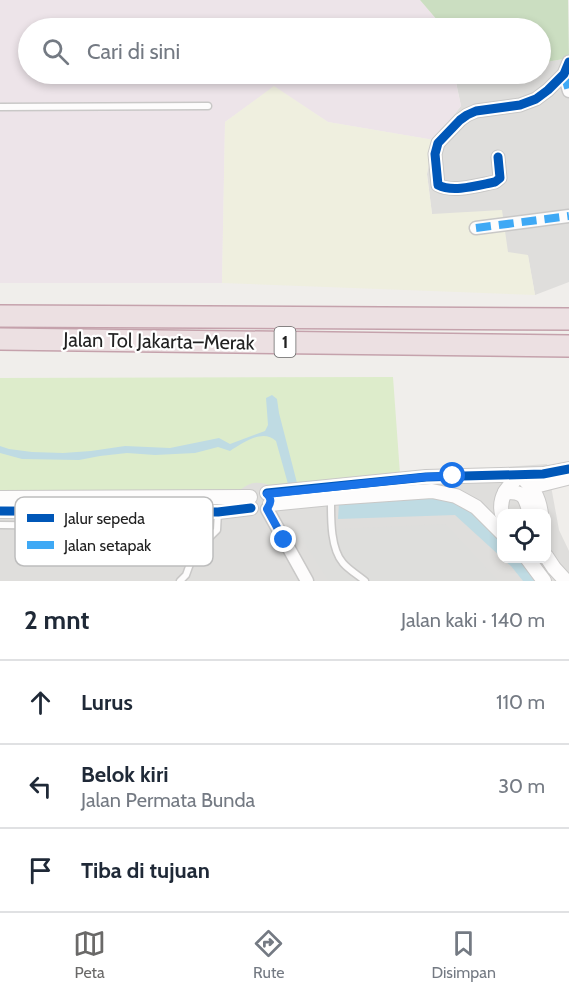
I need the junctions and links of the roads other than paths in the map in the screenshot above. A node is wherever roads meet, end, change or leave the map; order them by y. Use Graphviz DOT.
graph roads {
  1 [pos="569,62"];
  2 [pos="564,74"];
  3 [pos="569,91"];
  4 [pos="0,106"];
  5 [pos="208,106"];
  6 [pos="498,157"];
  7 [pos="569,216"];
  8 [pos="476,228"];
  9 [pos="0,316"];
  10 [pos="569,319"];
  11 [pos="0,339"];
  12 [pos="569,346"];
  13 [pos="569,469"];
  14 [pos="520,475"];
  15 [pos="569,477"];
  16 [pos="531,487"];
  17 [pos="505,492"];
  18 [pos="316,494"];
  19 [pos="0,498"];
  20 [pos="15,498"];
  21 [pos="331,498"];
  22 [pos="274,500"];
  23 [pos="213,501"];
  24 [pos="250,502"];
  25 [pos="501,509"];
  26 [pos="529,509"];
  27 [pos="540,509"];
  28 [pos="213,512"];
  29 [pos="218,512"];
  30 [pos="0,525"];
  31 [pos="15,525"];
  32 [pos="497,529"];
  33 [pos="213,534"];
  34 [pos="531,563"];
  35 [pos="551,563"];
  36 [pos="190,566"];
  37 [pos="180,581"];
  38 [pos="307,581"];
  39 [pos="365,581"];
  40 [pos="544,581"];
  41 [pos="566,581"];
  1 -- 2 [label="street"];
  2 -- 3 [label="street"];
  2 -- 6 [label="street"];
  4 -- 5 [label="lane"];
  7 -- 8 [label="street"];
  9 -- 10 [label="highway, Jalan Tol Jakarta–Merak / 1"];
  11 -- 12 [label="highway, Jalan Tol Jakarta–Merak / 1"];
  13 -- 14 [label="street"];
  14 -- 16 [label="street"];
  14 -- 17 [label="street"];
  14 -- 18 [label="street"];
  15 -- 16 [label="street"];
  16 -- 27 [label="street"];
  17 -- 25 [label="street"];
  17 -- 26 [label="street"];
  18 -- 21 [label="street"];
  18 -- 22 [label="street"];
  19 -- 20 [label="street"];
  21 -- 32 [label="street"];
  21 -- 39 [label="lane"];
  22 -- 24 [label="street"];
  22 -- 24 [label="street"];
  22 -- 38 [label="street"];
  23 -- 24 [label="street"];
  24 -- 29 [label="street"];
  28 -- 29 [label="street"];
  29 -- 33 [label="lane"];
  30 -- 31 [label="lane"];
  34 -- 40 [label="street"];
  35 -- 41 [label="street"];
  36 -- 37 [label="lane"];
}
